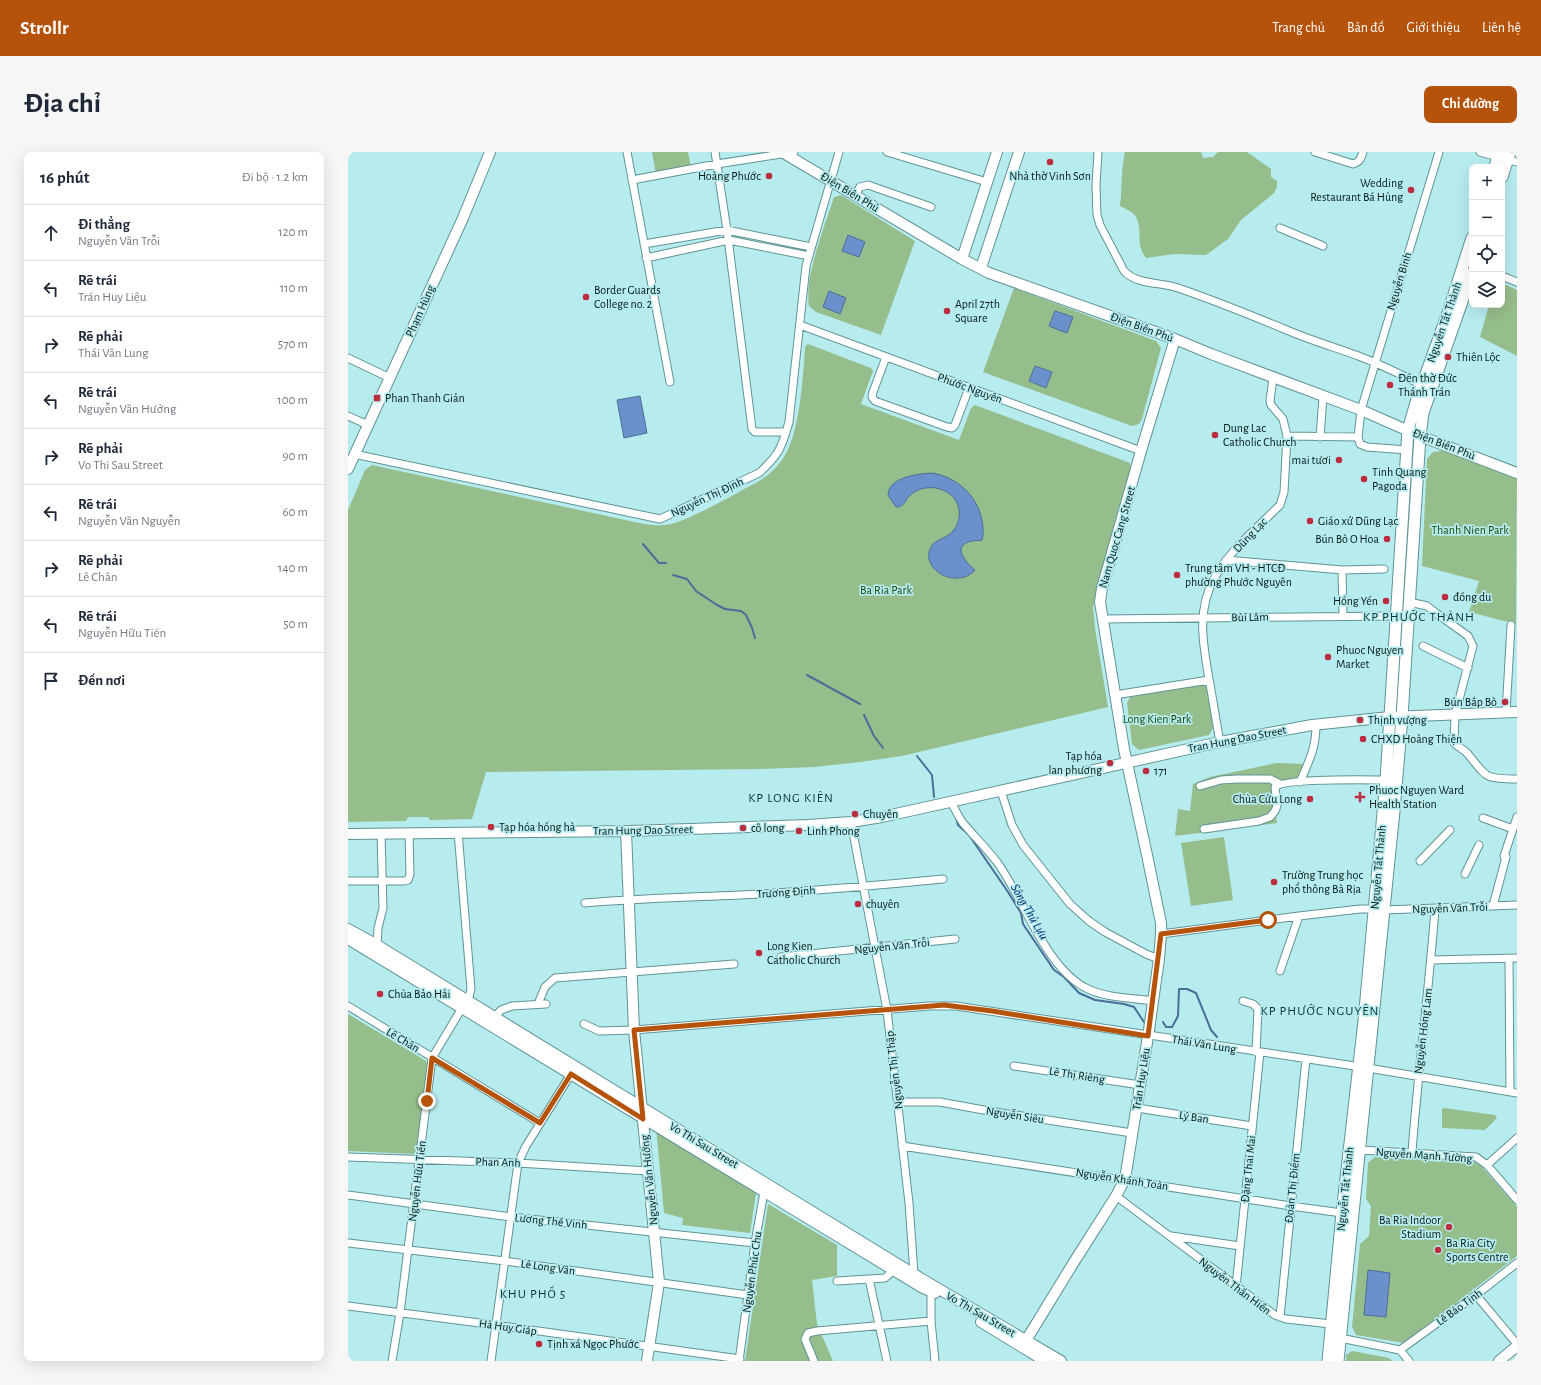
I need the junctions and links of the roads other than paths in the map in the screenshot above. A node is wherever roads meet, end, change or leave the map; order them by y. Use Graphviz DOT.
graph roads {
  1 [pos="490,152"];
  2 [pos="627,152"];
  3 [pos="715,152"];
  4 [pos="839,152"];
  5 [pos="887,152"];
  6 [pos="997,152"];
  7 [pos="1019,152"];
  8 [pos="1098,152"];
  9 [pos="1315,152"];
  10 [pos="1363,152"];
  11 [pos="1439,152"];
  12 [pos="1480,152"];
  13 [pos="787,153"];
  14 [pos="1504,158"];
  15 [pos="717,164"];
  16 [pos="632,180"];
  17 [pos="830,180"];
  18 [pos="987,182"];
  19 [pos="855,195"];
  20 [pos="931,207"];
  21 [pos="1280,228"];
  22 [pos="727,230"];
  23 [pos="728,240"];
  24 [pos="644,244"];
  25 [pos="1323,246"];
  26 [pos="811,247"];
  27 [pos="1469,247"];
  28 [pos="809,256"];
  29 [pos="646,258"];
  30 [pos="962,259"];
  31 [pos="981,268"];
  32 [pos="1505,277"];
  33 [pos="1469,282"];
  34 [pos="1517,282"];
  35 [pos="800,325"];
  36 [pos="1175,339"];
  37 [pos="886,357"];
  38 [pos="348,358"];
  39 [pos="1375,363"];
  40 [pos="390,378"];
  41 [pos="1273,378"];
  42 [pos="670,382"];
  43 [pos="1422,385"];
  44 [pos="970,388"];
  45 [pos="1323,396"];
  46 [pos="1361,410"];
  47 [pos="348,416"];
  48 [pos="368,425"];
  49 [pos="1408,430"];
  50 [pos="786,432"];
  51 [pos="1287,436"];
  52 [pos="1420,436"];
  53 [pos="1320,437"];
  54 [pos="1358,438"];
  55 [pos="1407,450"];
  56 [pos="1141,451"];
  57 [pos="354,454"];
  58 [pos="348,468"];
  59 [pos="1517,473"];
  60 [pos="1226,560"];
  61 [pos="1384,569"];
  62 [pos="1342,570"];
  63 [pos="1409,602"];
  64 [pos="1343,616"];
  65 [pos="1397,616"];
  66 [pos="1202,617"];
  67 [pos="1102,619"];
  68 [pos="1511,626"];
  69 [pos="1424,646"];
  70 [pos="1513,661"];
  71 [pos="1468,668"];
  72 [pos="1209,680"];
  73 [pos="1115,695"];
  74 [pos="1517,712"];
  75 [pos="1506,713"];
  76 [pos="1455,715"];
  77 [pos="1402,717"];
  78 [pos="1390,718"];
  79 [pos="1316,725"];
  80 [pos="1220,742"];
  81 [pos="1127,762"];
  82 [pos="1517,779"];
  83 [pos="1386,780"];
  84 [pos="1300,782"];
  85 [pos="1280,784"];
  86 [pos="1200,786"];
  87 [pos="1001,791"];
  88 [pos="951,802"];
  89 [pos="1517,817"];
  90 [pos="1483,818"];
  91 [pos="851,822"];
  92 [pos="1513,828"];
  93 [pos="1204,829"];
  94 [pos="1450,830"];
  95 [pos="626,831"];
  96 [pos="458,832"];
  97 [pos="409,833"];
  98 [pos="348,834"];
  99 [pos="381,834"];
  100 [pos="1479,845"];
  101 [pos="1420,861"];
  102 [pos="1465,874"];
  103 [pos="942,879"];
  104 [pos="348,881"];
  105 [pos="383,881"];
  106 [pos="864,887"];
  107 [pos="629,899"];
  108 [pos="585,903"];
  109 [pos="1493,906"];
  110 [pos="1517,906"];
  111 [pos="1436,909"];
  112 [pos="1379,910"];
  113 [pos="1299,916"];
  114 [pos="348,929"];
  115 [pos="1161,934"];
  116 [pos="954,939"];
  117 [pos="349,943"];
  118 [pos="377,945"];
  119 [pos="876,947"];
  120 [pos="781,957"];
  121 [pos="1509,958"];
  122 [pos="1517,958"];
  123 [pos="1159,959"];
  124 [pos="1431,960"];
  125 [pos="734,964"];
  126 [pos="1280,971"];
  127 [pos="632,972"];
  128 [pos="1153,1001"];
  129 [pos="1243,1001"];
  130 [pos="465,1004"];
  131 [pos="538,1004"];
  132 [pos="546,1004"];
  133 [pos="348,1006"];
  134 [pos="887,1010"];
  135 [pos="494,1017"];
  136 [pos="584,1024"];
  137 [pos="634,1030"];
  138 [pos="1148,1036"];
  139 [pos="1258,1052"];
  140 [pos="432,1058"];
  141 [pos="1306,1060"];
  142 [pos="1014,1066"];
  143 [pos="1363,1068"];
  144 [pos="571,1074"];
  145 [pos="1418,1077"];
  146 [pos="1140,1085"];
  147 [pos="1513,1092"];
  148 [pos="898,1102"];
  149 [pos="642,1108"];
  150 [pos="1137,1108"];
  151 [pos="643,1119"];
  152 [pos="540,1123"];
  153 [pos="1252,1126"];
  154 [pos="1132,1133"];
  155 [pos="1517,1138"];
  156 [pos="902,1146"];
  157 [pos="1360,1150"];
  158 [pos="1412,1152"];
  159 [pos="348,1157"];
  160 [pos="419,1160"];
  161 [pos="518,1163"];
  162 [pos="1487,1165"];
  163 [pos="648,1171"];
  164 [pos="1125,1180"];
  165 [pos="766,1188"];
  166 [pos="348,1195"];
  167 [pos="1116,1196"];
  168 [pos="1245,1199"];
  169 [pos="1517,1200"];
  170 [pos="414,1204"];
  171 [pos="1291,1206"];
  172 [pos="1342,1213"];
  173 [pos="511,1217"];
  174 [pos="654,1233"];
  175 [pos="1169,1236"];
  176 [pos="348,1243"];
  177 [pos="755,1243"];
  178 [pos="1240,1246"];
  179 [pos="408,1250"];
  180 [pos="505,1261"];
  181 [pos="1517,1263"];
  182 [pos="894,1270"];
  183 [pos="869,1279"];
  184 [pos="837,1281"];
  185 [pos="659,1282"];
  186 [pos="922,1283"];
  187 [pos="1236,1286"];
  188 [pos="748,1295"];
  189 [pos="1476,1295"];
  190 [pos="348,1306"];
  191 [pos="400,1313"];
  192 [pos="1280,1317"];
  193 [pos="931,1321"];
  194 [pos="1331,1324"];
  195 [pos="495,1325"];
  196 [pos="879,1326"];
  197 [pos="1340,1338"];
  198 [pos="1024,1343"];
  199 [pos="1517,1345"];
  200 [pos="649,1346"];
  201 [pos="1400,1350"];
  202 [pos="740,1360"];
  203 [pos="392,1361"];
  204 [pos="491,1361"];
  205 [pos="647,1361"];
  206 [pos="814,1361"];
  207 [pos="888,1361"];
  208 [pos="935,1361"];
  209 [pos="1046,1361"];
  210 [pos="1061,1361"];
  211 [pos="1328,1361"];
  212 [pos="1338,1361"];
  213 [pos="1408,1361"];
  214 [pos="1499,1361"];
  1 -- 40 [label="street, Phạm Hùng"];
  2 -- 16 [label="street"];
  3 -- 15 [label="street"];
  4 -- 17 [label="street, Nguyễn Thị Định"];
  5 -- 18 [label="street"];
  6 -- 18 [label="street"];
  7 -- 31 [label="street"];
  8 -- 39 [label="street"];
  9 -- 10 [label="street"];
  11 -- 39 [label="street, Nguyễn Bình"];
  12 -- 14 [label="street"];
  13 -- 15 [label="street"];
  13 -- 17 [label="street, Điện Biên Phủ"];
  15 -- 16 [label="street"];
  15 -- 22 [label="street"];
  16 -- 24 [label="street"];
  17 -- 19 [label="street, Điện Biên Phủ"];
  17 -- 26 [label="street, Nguyễn Thị Định"];
  18 -- 30 [label="street"];
  19 -- 20 [label="street"];
  19 -- 30 [label="street, Điện Biên Phủ"];
  21 -- 25 [label="street"];
  22 -- 23 [label="street"];
  22 -- 24 [label="street"];
  22 -- 26 [label="street"];
  23 -- 28 [label="street"];
  23 -- 29 [label="street"];
  23 -- 50 [label="street"];
  24 -- 29 [label="street"];
  26 -- 28 [label="street, Nguyễn Thị Định"];
  27 -- 43 [label="main road, Nguyễn Tất Thành"];
  28 -- 35 [label="street, Nguyễn Thị Định"];
  29 -- 42 [label="street"];
  30 -- 31 [label="street, Điện Biên Phủ"];
  31 -- 36 [label="street, Điện Biên Phủ"];
  32 -- 34 [label="street"];
  33 -- 52 [label="main road, Nguyễn Tất Thành"];
  35 -- 37 [label="street, Phước Nguyên"];
  35 -- 50 [label="street, Nguyễn Thị Định"];
  36 -- 41 [label="street, Điện Biên Phủ"];
  36 -- 56 [label="street, Nam Quoc Cang Street"];
  37 -- 44 [label="street, Phước Nguyên"];
  37 -- 44 [label="street"];
  38 -- 40 [label="street"];
  39 -- 43 [label="street"];
  39 -- 46 [label="street, Nguyễn Bình"];
  40 -- 48 [label="street, Phạm Hùng"];
  41 -- 45 [label="street, Điện Biên Phủ"];
  41 -- 51 [label="street, Dũng Lạc"];
  43 -- 49 [label="main road, Nguyễn Tất Thành"];
  44 -- 56 [label="street, Phước Nguyên"];
  45 -- 46 [label="street, Điện Biên Phủ"];
  45 -- 53 [label="street"];
  46 -- 49 [label="street, Điện Biên Phủ"];
  46 -- 54 [label="street, Nguyễn Bình"];
  47 -- 48 [label="street"];
  48 -- 57 [label="street, Phạm Hùng"];
  49 -- 52 [label="street, Điện Biên Phủ"];
  49 -- 55 [label="main road, Nguyễn Tất Thành"];
  50 -- 57 [label="street, Nguyễn Thị Định"];
  51 -- 53 [label="street"];
  51 -- 60 [label="street, Dũng Lạc"];
  52 -- 59 [label="street, Điện Biên Phủ"];
  52 -- 63 [label="main road, Nguyễn Tất Thành"];
  53 -- 54 [label="street"];
  54 -- 55 [label="street"];
  55 -- 65 [label="main road, Nguyễn Tất Thành"];
  56 -- 67 [label="street, Nam Quoc Cang Street"];
  57 -- 58 [label="street, Phạm Hùng"];
  60 -- 62 [label="street"];
  60 -- 66 [label="street, Dũng Lạc"];
  61 -- 62 [label="street"];
  62 -- 64 [label="street"];
  63 -- 71 [label="street"];
  63 -- 77 [label="main road, Nguyễn Tất Thành"];
  64 -- 65 [label="street, Bùi Lâm"];
  64 -- 66 [label="street, Bùi Lâm"];
  65 -- 78 [label="main road, Nguyễn Tất Thành"];
  66 -- 67 [label="street, Bùi Lâm"];
  66 -- 72 [label="street, Dũng Lạc"];
  67 -- 73 [label="street, Nam Quoc Cang Street"];
  68 -- 70 [label="street"];
  69 -- 71 [label="street"];
  70 -- 75 [label="street"];
  71 -- 76 [label="street"];
  72 -- 73 [label="street"];
  72 -- 80 [label="street, Dũng Lạc"];
  73 -- 81 [label="street, Nam Quoc Cang Street"];
  74 -- 75 [label="street, Tran Hung Dao Street"];
  75 -- 76 [label="street, Tran Hung Dao Street"];
  76 -- 77 [label="street, Tran Hung Dao Street"];
  76 -- 82 [label="street"];
  77 -- 78 [label="street, Tran Hung Dao Street"];
  77 -- 112 [label="main road, Nguyễn Tất Thành"];
  78 -- 79 [label="street, Tran Hung Dao Street"];
  78 -- 83 [label="main road, Nguyễn Tất Thành"];
  79 -- 80 [label="street, Tran Hung Dao Street"];
  79 -- 84 [label="street"];
  80 -- 81 [label="street, Tran Hung Dao Street"];
  81 -- 87 [label="street, Tran Hung Dao Street"];
  81 -- 115 [label="street, Trần Huy Liệu"];
  83 -- 84 [label="street"];
  83 -- 112 [label="main road, Nguyễn Tất Thành"];
  84 -- 85 [label="street"];
  85 -- 86 [label="street"];
  85 -- 93 [label="street"];
  87 -- 88 [label="street, Tran Hung Dao Street"];
  87 -- 123 [label="street"];
  88 -- 91 [label="street, Tran Hung Dao Street"];
  88 -- 128 [label="street"];
  89 -- 92 [label="street"];
  90 -- 92 [label="street"];
  91 -- 95 [label="street, Tran Hung Dao Street"];
  91 -- 106 [label="street, Nguyễn Thị Thập"];
  92 -- 109 [label="street"];
  94 -- 101 [label="street"];
  95 -- 96 [label="street, Tran Hung Dao Street"];
  95 -- 107 [label="street, Nguyễn Văn Hưởng"];
  96 -- 97 [label="street, Tran Hung Dao Street"];
  96 -- 130 [label="street"];
  97 -- 99 [label="street, Tran Hung Dao Street"];
  97 -- 105 [label="street"];
  98 -- 99 [label="street, Tran Hung Dao Street"];
  99 -- 105 [label="street"];
  100 -- 102 [label="street"];
  103 -- 106 [label="street, Trương Định"];
  104 -- 105 [label="street"];
  105 -- 118 [label="street"];
  106 -- 107 [label="street, Trương Định"];
  106 -- 119 [label="street, Nguyễn Thị Thập"];
  107 -- 108 [label="street, Trương Định"];
  107 -- 127 [label="street, Nguyễn Văn Hưởng"];
  109 -- 110 [label="street, Nguyễn Văn Trỗi"];
  109 -- 111 [label="street, Nguyễn Văn Trỗi"];
  111 -- 112 [label="street, Nguyễn Văn Trỗi"];
  111 -- 124 [label="street, Nguyễn Hồng Lam"];
  112 -- 113 [label="street, Nguyễn Văn Trỗi"];
  112 -- 143 [label="main road, Nguyễn Tất Thành"];
  113 -- 115 [label="street, Nguyễn Văn Trỗi"];
  113 -- 126 [label="street"];
  114 -- 118 [label="street, Vo Thi Sau Street"];
  115 -- 123 [label="street, Trần Huy Liệu"];
  116 -- 119 [label="street, Nguyễn Văn Trỗi"];
  117 -- 130 [label="street, Vo Thi Sau Street"];
  118 -- 130 [label="street, Vo Thi Sau Street"];
  119 -- 120 [label="street, Nguyễn Văn Trỗi"];
  119 -- 134 [label="street, Nguyễn Thị Thập"];
  121 -- 122 [label="street"];
  121 -- 124 [label="street"];
  121 -- 147 [label="street"];
  123 -- 128 [label="street, Trần Huy Liệu"];
  124 -- 145 [label="street, Nguyễn Hồng Lam"];
  125 -- 127 [label="street"];
  127 -- 131 [label="street"];
  127 -- 137 [label="street, Nguyễn Văn Hưởng"];
  128 -- 138 [label="street, Trần Huy Liệu"];
  129 -- 139 [label="street, Đặng Thai Mai"];
  130 -- 135 [label="street, Vo Thi Sau Street"];
  130 -- 140 [label="street, Nguyễn Hữu Tiến"];
  130 -- 144 [label="street, Vo Thi Sau Street"];
  131 -- 132 [label="street"];
  131 -- 135 [label="street"];
  133 -- 140 [label="street, Lê Chân"];
  134 -- 137 [label="street, Thái Văn Lung"];
  134 -- 138 [label="street, Thái Văn Lung"];
  134 -- 148 [label="street, Nguyễn Thị Thập"];
  135 -- 149 [label="street, Vo Thi Sau Street"];
  136 -- 137 [label="street, Thái Văn Lung"];
  137 -- 149 [label="street, Nguyễn Văn Hưởng"];
  138 -- 139 [label="street, Thái Văn Lung"];
  138 -- 146 [label="street, Trần Huy Liệu"];
  139 -- 141 [label="street, Thái Văn Lung"];
  139 -- 153 [label="street, Đặng Thai Mai"];
  140 -- 152 [label="street, Lê Chân"];
  140 -- 160 [label="street, Nguyễn Hữu Tiến"];
  141 -- 143 [label="street, Thái Văn Lung"];
  141 -- 171 [label="street, Đoàn Thị Điểm"];
  142 -- 146 [label="street, Lê Thị Riêng"];
  143 -- 145 [label="street, Thái Văn Lung"];
  143 -- 157 [label="main road, Nguyễn Tất Thành"];
  143 -- 172 [label="main road, Nguyễn Tất Thành"];
  144 -- 151 [label="street, Vo Thi Sau Street"];
  144 -- 152 [label="street"];
  145 -- 147 [label="street, Thái Văn Lung"];
  145 -- 158 [label="street, Nguyễn Hồng Lam"];
  146 -- 150 [label="street, Trần Huy Liệu"];
  148 -- 154 [label="street, Nguyễn Siêu"];
  148 -- 156 [label="street, Nguyễn Thị Thập"];
  149 -- 151 [label="street, Nguyễn Văn Hưởng"];
  149 -- 165 [label="street, Vo Thi Sau Street"];
  150 -- 153 [label="street, Lý Ban"];
  150 -- 154 [label="street, Trần Huy Liệu"];
  151 -- 163 [label="street, Nguyễn Văn Hưởng"];
  151 -- 165 [label="street, Vo Thi Sau Street"];
  152 -- 161 [label="street"];
  153 -- 168 [label="street, Đặng Thai Mai"];
  154 -- 164 [label="street, Trần Huy Liệu"];
  155 -- 162 [label="street"];
  156 -- 164 [label="street, Nguyễn Khánh Toàn"];
  156 -- 186 [label="street, Nguyễn Thị Thập"];
  157 -- 158 [label="street, Nguyễn Mạnh Tường"];
  157 -- 197 [label="main road, Nguyễn Tất Thành"];
  158 -- 162 [label="street, Nguyễn Mạnh Tường"];
  159 -- 160 [label="street, Phan Anh"];
  160 -- 161 [label="street, Phan Anh"];
  160 -- 170 [label="street, Nguyễn Hữu Tiến"];
  161 -- 163 [label="street, Phan Anh"];
  161 -- 173 [label="street"];
  162 -- 169 [label="street, Nguyễn Mạnh Tường"];
  163 -- 174 [label="street, Nguyễn Văn Hưởng"];
  164 -- 167 [label="street, Trần Huy Liệu"];
  164 -- 168 [label="street, Nguyễn Khánh Toàn"];
  165 -- 177 [label="street, Nguyễn Phúc Chu"];
  165 -- 182 [label="street, Vo Thi Sau Street"];
  165 -- 186 [label="street, Vo Thi Sau Street"];
  166 -- 170 [label="street, Lương Thế Vinh"];
  167 -- 175 [label="street, Nguyễn Thần Hiến"];
  167 -- 198 [label="street, Trần Huy Liệu"];
  168 -- 171 [label="street, Nguyễn Khánh Toàn"];
  168 -- 178 [label="street, Đặng Thai Mai"];
  170 -- 173 [label="street, Lương Thế Vinh"];
  170 -- 179 [label="street, Nguyễn Hữu Tiến"];
  171 -- 172 [label="street, Nguyễn Khánh Toàn"];
  171 -- 192 [label="street, Đoàn Thị Điểm"];
  172 -- 194 [label="main road, Nguyễn Tất Thành"];
  173 -- 174 [label="street, Lương Thế Vinh"];
  173 -- 180 [label="street"];
  174 -- 177 [label="street, Lương Thế Vinh"];
  174 -- 185 [label="street, Nguyễn Văn Hưởng"];
  175 -- 178 [label="street, Nguyễn Thần Hiến"];
  175 -- 187 [label="street, Nguyễn Thần Hiến"];
  176 -- 179 [label="street, Lê Long Vân"];
  177 -- 188 [label="street, Nguyễn Phúc Chu"];
  178 -- 187 [label="street, Đặng Thai Mai"];
  179 -- 180 [label="street, Lê Long Vân"];
  179 -- 191 [label="street, Nguyễn Hữu Tiến"];
  180 -- 185 [label="street, Lê Long Vân"];
  180 -- 195 [label="street"];
  181 -- 189 [label="street, Lê Bảo Tịnh"];
  182 -- 183 [label="street"];
  182 -- 186 [label="street, Vo Thi Sau Street"];
  183 -- 184 [label="street"];
  183 -- 196 [label="street"];
  185 -- 188 [label="street, Lê Long Vân"];
  185 -- 200 [label="street, Nguyễn Văn Hưởng"];
  186 -- 193 [label="street, Nguyễn Thị Thập"];
  186 -- 198 [label="street, Vo Thi Sau Street"];
  186 -- 198 [label="street, Vo Thi Sau Street"];
  187 -- 192 [label="street, Nguyễn Thần Hiến"];
  188 -- 202 [label="street, Nguyễn Phúc Chu"];
  189 -- 199 [label="street"];
  189 -- 201 [label="street, Lê Bảo Tịnh"];
  190 -- 191 [label="street, Hà Huy Giáp"];
  191 -- 195 [label="street, Hà Huy Giáp"];
  191 -- 203 [label="street, Nguyễn Hữu Tiến"];
  192 -- 194 [label="street, Nguyễn Thần Hiến"];
  193 -- 196 [label="street"];
  193 -- 208 [label="street, Nguyễn Thị Thập"];
  194 -- 211 [label="main road, Nguyễn Tất Thành"];
  195 -- 200 [label="street, Hà Huy Giáp"];
  195 -- 204 [label="street"];
  196 -- 206 [label="street"];
  196 -- 207 [label="street"];
  197 -- 201 [label="street"];
  197 -- 212 [label="main road, Nguyễn Tất Thành"];
  198 -- 209 [label="street, Vo Thi Sau Street"];
  198 -- 210 [label="street, Vo Thi Sau Street"];
  199 -- 214 [label="street"];
  200 -- 202 [label="street, Hà Huy Giáp"];
  200 -- 205 [label="street, Nguyễn Văn Hưởng"];
  201 -- 213 [label="street"];
}
